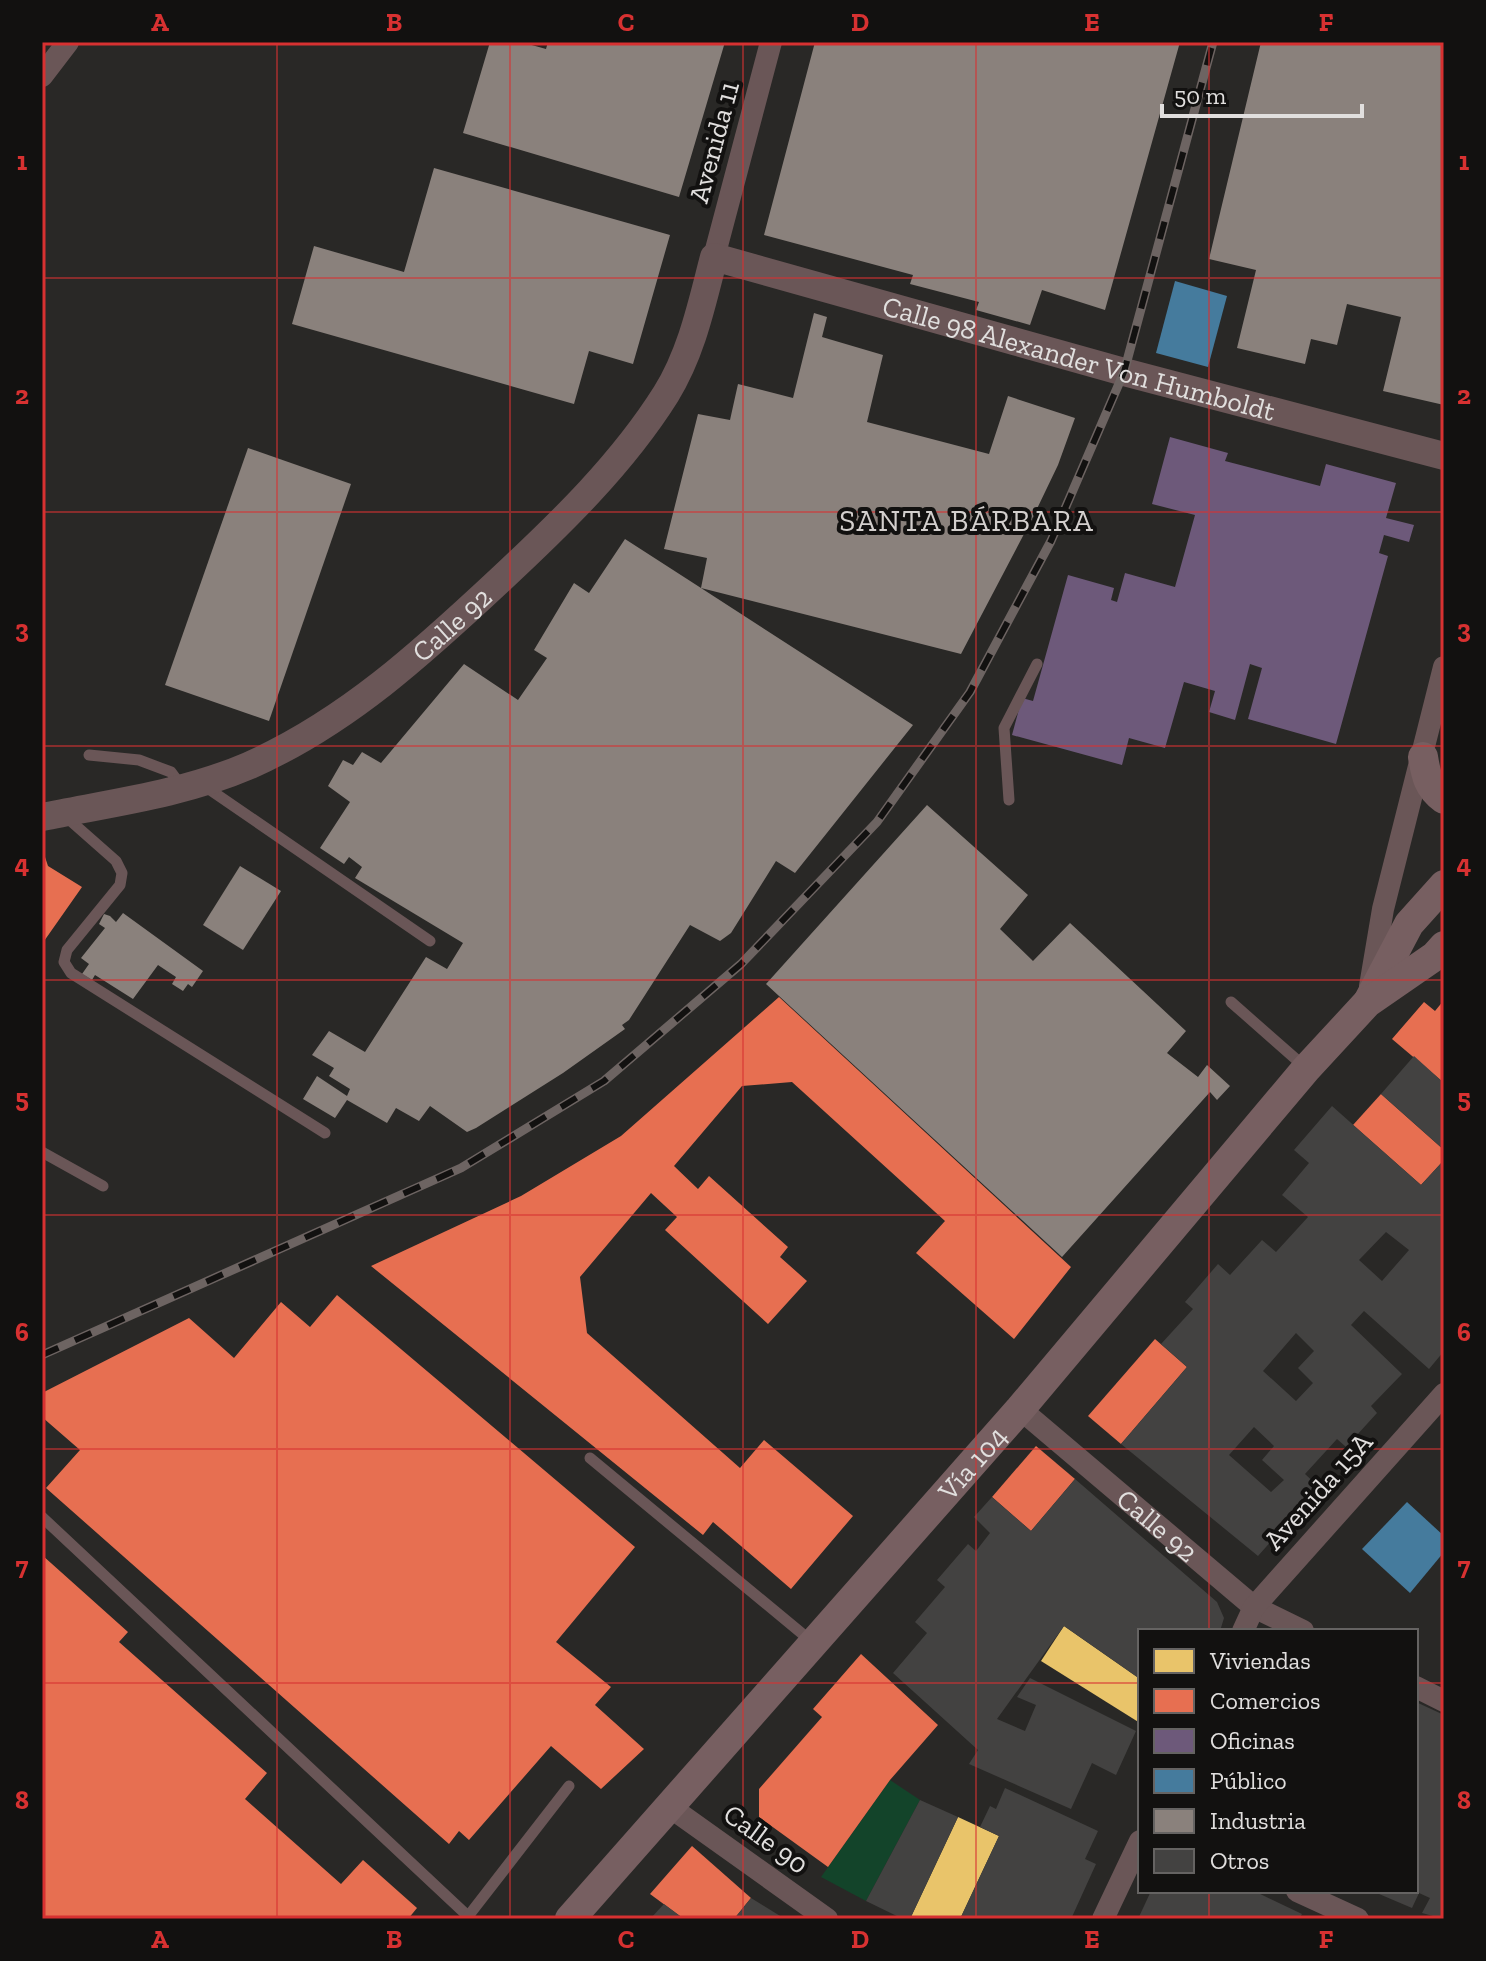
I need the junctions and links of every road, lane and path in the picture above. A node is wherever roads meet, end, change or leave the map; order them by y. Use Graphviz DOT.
graph roads {
  1 [pos="68,42"];
  2 [pos="771,42"];
  3 [pos="42,76"];
  4 [pos="714,257"];
  5 [pos="1444,456"];
  6 [pos="1037,664"];
  7 [pos="1444,667"];
  8 [pos="89,755"];
  9 [pos="1423,757"];
  10 [pos="191,785"];
  11 [pos="1444,799"];
  12 [pos="1009,800"];
  13 [pos="52,815"];
  14 [pos="1444,885"];
  15 [pos="430,941"];
  16 [pos="1444,946"];
  17 [pos="1231,1002"];
  18 [pos="1367,1003"];
  19 [pos="1306,1069"];
  20 [pos="325,1133"];
  21 [pos="42,1152"];
  22 [pos="103,1186"];
  23 [pos="1444,1394"];
  24 [pos="1020,1409"];
  25 [pos="590,1458"];
  26 [pos="42,1517"];
  27 [pos="1254,1607"];
  28 [pos="1244,1629"];
  29 [pos="1299,1629"];
  30 [pos="815,1644"];
  31 [pos="1418,1688"];
  32 [pos="1444,1701"];
  33 [pos="569,1786"];
  34 [pos="670,1807"];
  35 [pos="1138,1845"];
  36 [pos="1301,1893"];
  37 [pos="468,1918"];
  38 [pos="570,1919"];
  39 [pos="827,1919"];
  40 [pos="1103,1919"];
  41 [pos="1358,1919"];
  1 -- 3 [label="street"];
  2 -- 4 [label="street, Avenida 11"];
  4 -- 5 [label="street, Calle 98 Alexander Von Humboldt"];
  4 -- 10 [label="street, Calle 92"];
  6 -- 12 [label="lane"];
  7 -- 9 [label="street"];
  8 -- 10 [label="lane"];
  9 -- 11 [label="main road"];
  9 -- 18 [label="street"];
  10 -- 13 [label="street, Calle 92"];
  10 -- 15 [label="lane"];
  13 -- 20 [label="lane"];
  14 -- 18 [label="main road, Vía 104"];
  16 -- 18 [label="main road, Vía 104"];
  17 -- 19 [label="lane"];
  18 -- 19 [label="main road, Vía 104"];
  19 -- 24 [label="main road, Vía 104"];
  21 -- 22 [label="lane"];
  23 -- 27 [label="street, Avenida 15A"];
  24 -- 27 [label="street, Calle 92"];
  24 -- 30 [label="main road, Vía 104"];
  25 -- 30 [label="lane"];
  26 -- 37 [label="lane"];
  27 -- 28 [label="street, Avenida 15A"];
  27 -- 29 [label="street, Calle 92"];
  30 -- 34 [label="main road, Vía 104"];
  31 -- 32 [label="street"];
  33 -- 37 [label="lane"];
  34 -- 38 [label="main road, Vía 104"];
  34 -- 39 [label="street, Calle 90"];
  35 -- 40 [label="street"];
  36 -- 41 [label="street"];
}
